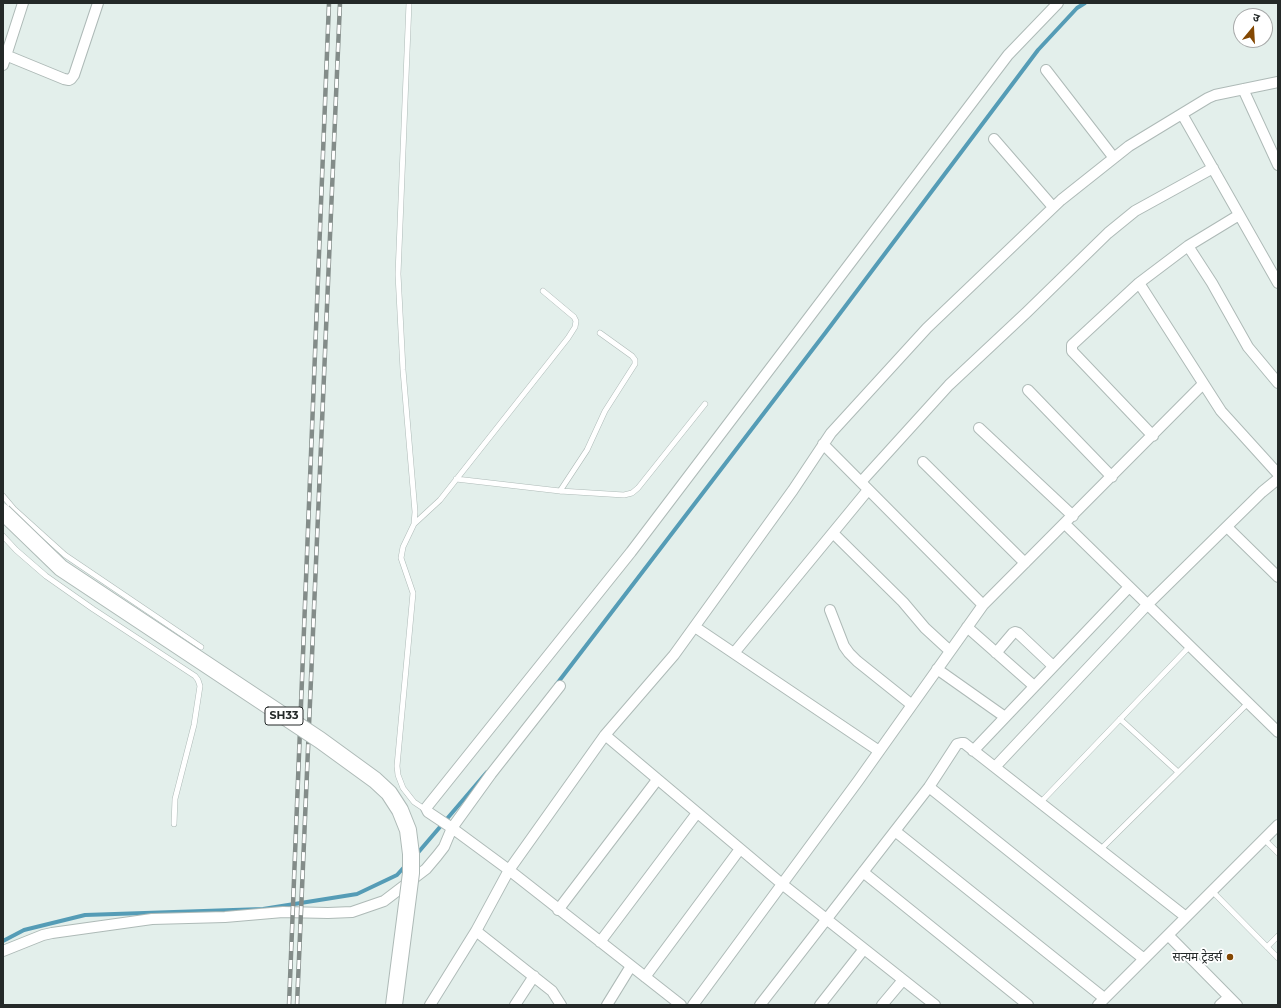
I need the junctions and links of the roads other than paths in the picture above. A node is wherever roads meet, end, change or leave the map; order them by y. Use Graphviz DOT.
graph roads {
  1 [pos="23,3"];
  2 [pos="98,3"];
  3 [pos="409,3"];
  4 [pos="1058,3"];
  5 [pos="4,58"];
  6 [pos="1046,70"];
  7 [pos="1278,82"];
  8 [pos="1243,89"];
  9 [pos="1182,114"];
  10 [pos="994,139"];
  11 [pos="1114,158"];
  12 [pos="1278,165"];
  13 [pos="1213,168"];
  14 [pos="1053,207"];
  15 [pos="1239,215"];
  16 [pos="1188,246"];
  17 [pos="1139,283"];
  18 [pos="1278,283"];
  19 [pos="543,291"];
  20 [pos="600,333"];
  21 [pos="1278,383"];
  22 [pos="1203,384"];
  23 [pos="1028,390"];
  24 [pos="705,404"];
  25 [pos="979,428"];
  26 [pos="1153,436"];
  27 [pos="823,444"];
  28 [pos="923,462"];
  29 [pos="1278,474"];
  30 [pos="1112,477"];
  31 [pos="456,479"];
  32 [pos="1278,479"];
  33 [pos="861,482"];
  34 [pos="560,490"];
  35 [pos="868,490"];
  36 [pos="3,496"];
  37 [pos="3,512"];
  38 [pos="1073,516"];
  39 [pos="414,524"];
  40 [pos="1065,524"];
  41 [pos="1227,527"];
  42 [pos="833,533"];
  43 [pos="3,536"];
  44 [pos="1025,563"];
  45 [pos="1278,578"];
  46 [pos="1129,586"];
  47 [pos="983,605"];
  48 [pos="1147,605"];
  49 [pos="830,610"];
  50 [pos="695,627"];
  51 [pos="967,627"];
  52 [pos="1190,646"];
  53 [pos="201,647"];
  54 [pos="950,651"];
  55 [pos="734,653"];
  56 [pos="996,653"];
  57 [pos="1053,666"];
  58 [pos="937,669"];
  59 [pos="560,686"];
  60 [pos="1034,686"];
  61 [pos="1248,703"];
  62 [pos="912,705"];
  63 [pos="1005,717"];
  64 [pos="1120,719"];
  65 [pos="1278,732"];
  66 [pos="605,735"];
  67 [pos="880,751"];
  68 [pos="973,751"];
  69 [pos="994,767"];
  70 [pos="1178,772"];
  71 [pos="657,780"];
  72 [pos="928,787"];
  73 [pos="1040,803"];
  74 [pos="426,810"];
  75 [pos="697,813"];
  76 [pos="174,824"];
  77 [pos="1278,825"];
  78 [pos="450,826"];
  79 [pos="895,831"];
  80 [pos="1264,839"];
  81 [pos="740,849"];
  82 [pos="1100,850"];
  83 [pos="1278,852"];
  84 [pos="509,870"];
  85 [pos="863,872"];
  86 [pos="782,884"];
  87 [pos="1212,891"];
  88 [pos="558,910"];
  89 [pos="1186,917"];
  90 [pos="827,919"];
  91 [pos="476,931"];
  92 [pos="1168,935"];
  93 [pos="1278,936"];
  94 [pos="600,942"];
  95 [pos="1267,947"];
  96 [pos="864,949"];
  97 [pos="3,952"];
  98 [pos="1278,958"];
  99 [pos="1144,959"];
  100 [pos="631,966"];
  101 [pos="534,976"];
  102 [pos="645,977"];
  103 [pos="904,980"];
  104 [pos="1229,997"];
  105 [pos="1101,1002"];
  106 [pos="394,1005"];
  107 [pos="430,1005"];
  108 [pos="515,1005"];
  109 [pos="562,1005"];
  110 [pos="607,1005"];
  111 [pos="681,1005"];
  112 [pos="693,1005"];
  113 [pos="760,1005"];
  114 [pos="820,1005"];
  115 [pos="882,1005"];
  116 [pos="935,1005"];
  117 [pos="1028,1005"];
  118 [pos="1220,1005"];
  119 [pos="1237,1005"];
  1 -- 5 [label="street"];
  2 -- 5 [label="street"];
  3 -- 39 [label="lane"];
  4 -- 74 [label="street"];
  6 -- 11 [label="street"];
  7 -- 8 [label="street"];
  8 -- 9 [label="street"];
  8 -- 12 [label="street"];
  9 -- 11 [label="street"];
  9 -- 13 [label="street"];
  10 -- 14 [label="street"];
  11 -- 14 [label="street"];
  13 -- 15 [label="street"];
  13 -- 33 [label="street"];
  14 -- 27 [label="street"];
  15 -- 16 [label="street"];
  15 -- 18 [label="street"];
  16 -- 17 [label="street"];
  16 -- 21 [label="street"];
  17 -- 22 [label="street"];
  17 -- 26 [label="street"];
  19 -- 31 [label="lane"];
  20 -- 34 [label="lane"];
  22 -- 26 [label="street"];
  22 -- 29 [label="street"];
  23 -- 30 [label="street"];
  24 -- 34 [label="lane"];
  25 -- 38 [label="street"];
  26 -- 30 [label="street"];
  27 -- 33 [label="street"];
  27 -- 50 [label="street"];
  28 -- 44 [label="street"];
  30 -- 38 [label="street"];
  31 -- 34 [label="lane"];
  31 -- 39 [label="lane"];
  32 -- 41 [label="street"];
  33 -- 35 [label="street"];
  35 -- 42 [label="street"];
  35 -- 47 [label="street"];
  36 -- 53 [label="lane"];
  37 -- 106 [label="main road, SH33, bridge"];
  38 -- 40 [label="street"];
  39 -- 74 [label="lane"];
  40 -- 44 [label="street"];
  40 -- 46 [label="street"];
  41 -- 45 [label="street"];
  41 -- 48 [label="street"];
  42 -- 54 [label="street"];
  42 -- 55 [label="street"];
  43 -- 76 [label="lane"];
  44 -- 47 [label="street"];
  46 -- 48 [label="street"];
  46 -- 57 [label="street"];
  47 -- 51 [label="street"];
  48 -- 52 [label="street"];
  48 -- 69 [label="street"];
  49 -- 62 [label="street"];
  50 -- 55 [label="street"];
  50 -- 66 [label="street"];
  51 -- 54 [label="street"];
  51 -- 56 [label="street"];
  52 -- 61 [label="street"];
  52 -- 64 [label="lane"];
  54 -- 58 [label="street"];
  55 -- 67 [label="street"];
  56 -- 57 [label="street"];
  56 -- 60 [label="street"];
  57 -- 60 [label="street"];
  58 -- 62 [label="street"];
  58 -- 63 [label="street"];
  59 -- 78 [label="street"];
  60 -- 63 [label="street"];
  61 -- 65 [label="street"];
  61 -- 70 [label="lane"];
  62 -- 67 [label="street"];
  63 -- 68 [label="street"];
  64 -- 70 [label="lane"];
  64 -- 73 [label="lane"];
  66 -- 71 [label="street"];
  66 -- 84 [label="street"];
  67 -- 86 [label="street"];
  68 -- 69 [label="street"];
  68 -- 72 [label="street"];
  69 -- 73 [label="street"];
  70 -- 82 [label="lane"];
  71 -- 75 [label="street"];
  71 -- 88 [label="street"];
  72 -- 79 [label="street"];
  72 -- 99 [label="street"];
  73 -- 82 [label="street"];
  74 -- 78 [label="street"];
  75 -- 81 [label="street"];
  75 -- 94 [label="street"];
  77 -- 80 [label="street"];
  78 -- 84 [label="street"];
  78 -- 97 [label="street"];
  79 -- 85 [label="street"];
  79 -- 105 [label="street"];
  80 -- 83 [label="lane"];
  80 -- 87 [label="street"];
  81 -- 86 [label="street"];
  81 -- 102 [label="street"];
  82 -- 89 [label="street"];
  84 -- 88 [label="street"];
  84 -- 91 [label="street"];
  85 -- 90 [label="street"];
  85 -- 117 [label="street"];
  86 -- 90 [label="street"];
  86 -- 112 [label="street"];
  87 -- 89 [label="street"];
  87 -- 95 [label="lane"];
  88 -- 94 [label="street"];
  89 -- 92 [label="street"];
  90 -- 96 [label="street"];
  90 -- 113 [label="street"];
  91 -- 101 [label="street"];
  91 -- 107 [label="street"];
  92 -- 99 [label="street"];
  92 -- 104 [label="street"];
  93 -- 95 [label="lane"];
  94 -- 100 [label="street"];
  95 -- 98 [label="lane"];
  96 -- 103 [label="street"];
  96 -- 114 [label="street"];
  99 -- 105 [label="street"];
  100 -- 102 [label="street"];
  100 -- 110 [label="street"];
  101 -- 108 [label="street"];
  101 -- 109 [label="street"];
  102 -- 111 [label="street"];
  103 -- 115 [label="street"];
  103 -- 116 [label="street"];
  104 -- 118 [label="street"];
  104 -- 119 [label="street"];
}
